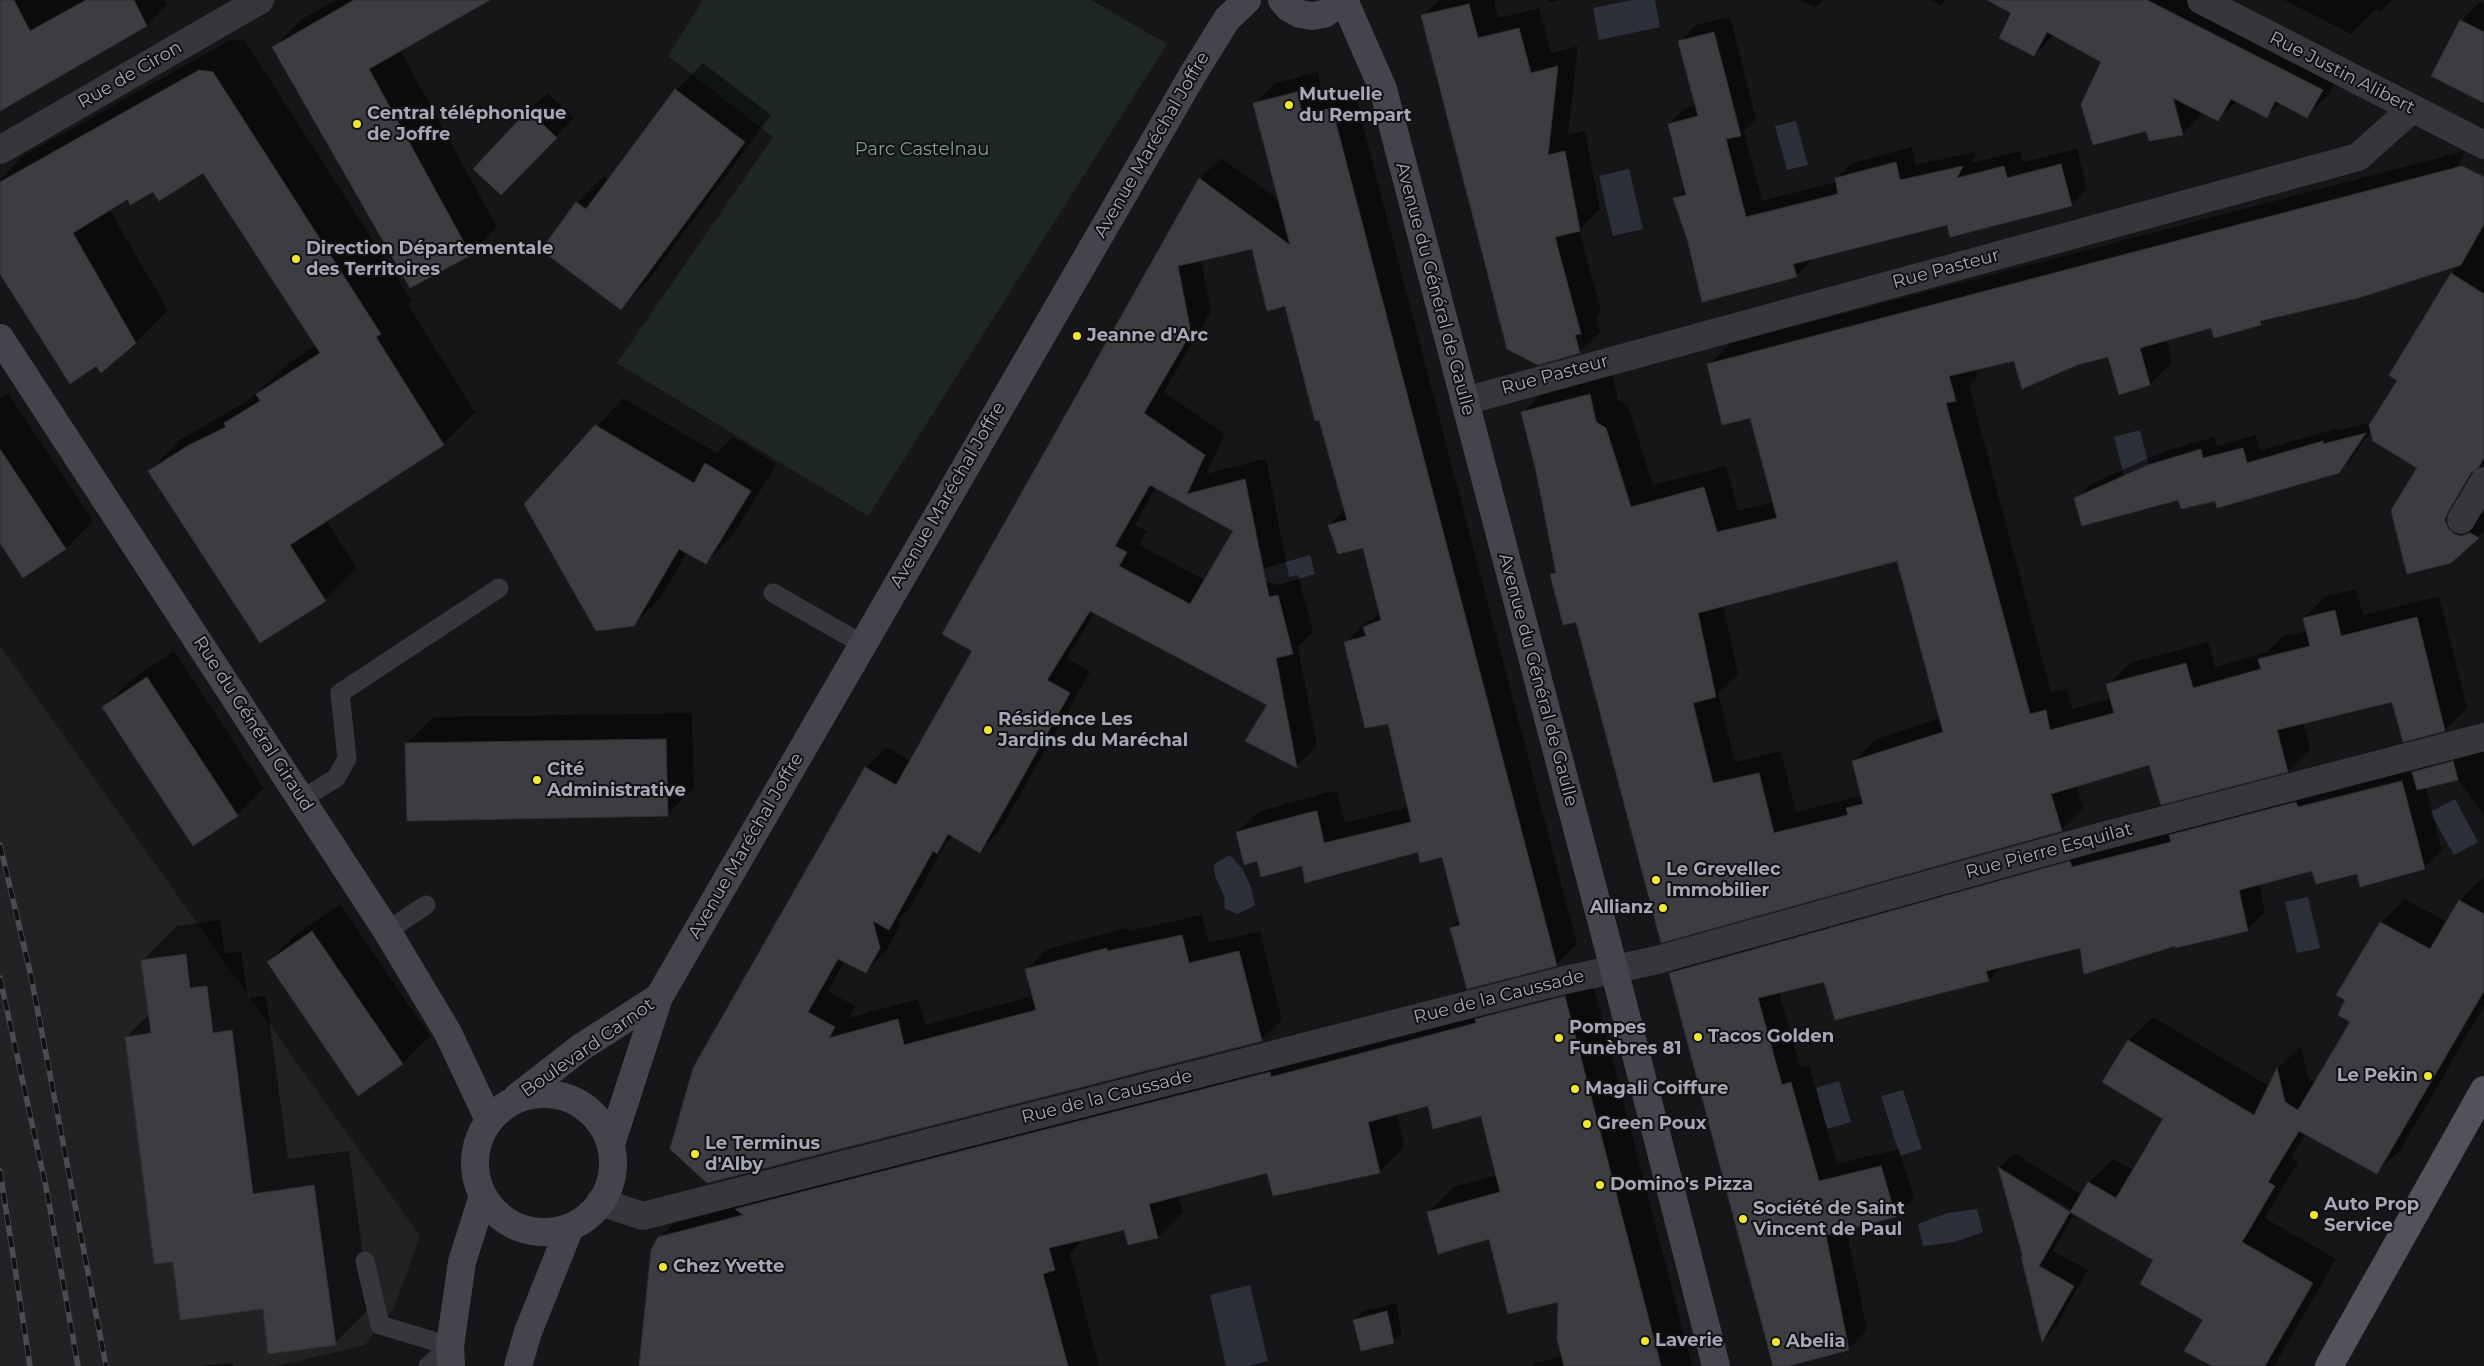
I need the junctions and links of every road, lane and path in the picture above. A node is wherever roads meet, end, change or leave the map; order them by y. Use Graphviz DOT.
graph roads {
  1 [pos="260,0"];
  2 [pos="1247,0"];
  3 [pos="1282,0"];
  4 [pos="1344,0"];
  5 [pos="2201,0"];
  6 [pos="2412,109"];
  7 [pos="2484,145"];
  8 [pos="0,150"];
  9 [pos="0,338"];
  10 [pos="1464,401"];
  11 [pos="2484,481"];
  12 [pos="2460,520"];
  13 [pos="499,588"];
  14 [pos="773,593"];
  15 [pos="862,644"];
  16 [pos="2484,737"];
  17 [pos="302,799"];
  18 [pos="426,905"];
  19 [pos="387,931"];
  20 [pos="1614,969"];
  21 [pos="659,997"];
  22 [pos="2484,1090"];
  23 [pos="513,1100"];
  24 [pos="489,1120"];
  25 [pos="611,1144"];
  26 [pos="483,1196"];
  27 [pos="600,1202"];
  28 [pos="570,1227"];
  29 [pos="365,1261"];
  30 [pos="451,1356"];
  31 [pos="428,1366"];
  32 [pos="518,1366"];
  33 [pos="1716,1366"];
  34 [pos="2329,1366"];
  1 -- 8 [label="street, Rue de Ciron"];
  2 -- 15 [label="main road, Avenue Maréchal Joffre"];
  3 -- 4 [label="main road"];
  4 -- 10 [label="main road, Avenue du Général de Gaulle"];
  5 -- 6 [label="street, Rue Justin Alibert"];
  6 -- 7 [label="street, Rue Justin Alibert"];
  6 -- 10 [label="street, Rue Pasteur"];
  9 -- 17 [label="main road, Rue du Général Giraud"];
  10 -- 20 [label="main road, Avenue du Général de Gaulle"];
  11 -- 12 [label="street"];
  13 -- 17 [label="lane"];
  14 -- 15 [label="lane"];
  15 -- 21 [label="main road, Avenue Maréchal Joffre"];
  16 -- 20 [label="street, Rue Pierre Esquilat"];
  17 -- 19 [label="main road, Rue du Général Giraud"];
  18 -- 19 [label="lane"];
  19 -- 24 [label="main road, Rue du Général Giraud"];
  20 -- 27 [label="street, Rue de la Caussade"];
  20 -- 33 [label="main road, Avenue du Général de Gaulle"];
  21 -- 23 [label="main road, Boulevard Carnot"];
  21 -- 25 [label="main road, Boulevard Carnot"];
  22 -- 34 [label="main road"];
  23 -- 24 [label="main road"];
  23 -- 25 [label="main road"];
  24 -- 26 [label="main road"];
  25 -- 27 [label="main road"];
  26 -- 28 [label="main road"];
  26 -- 30 [label="main road"];
  27 -- 28 [label="main road"];
  28 -- 32 [label="main road"];
  29 -- 30 [label="lane"];
  30 -- 31 [label="lane"];
}
